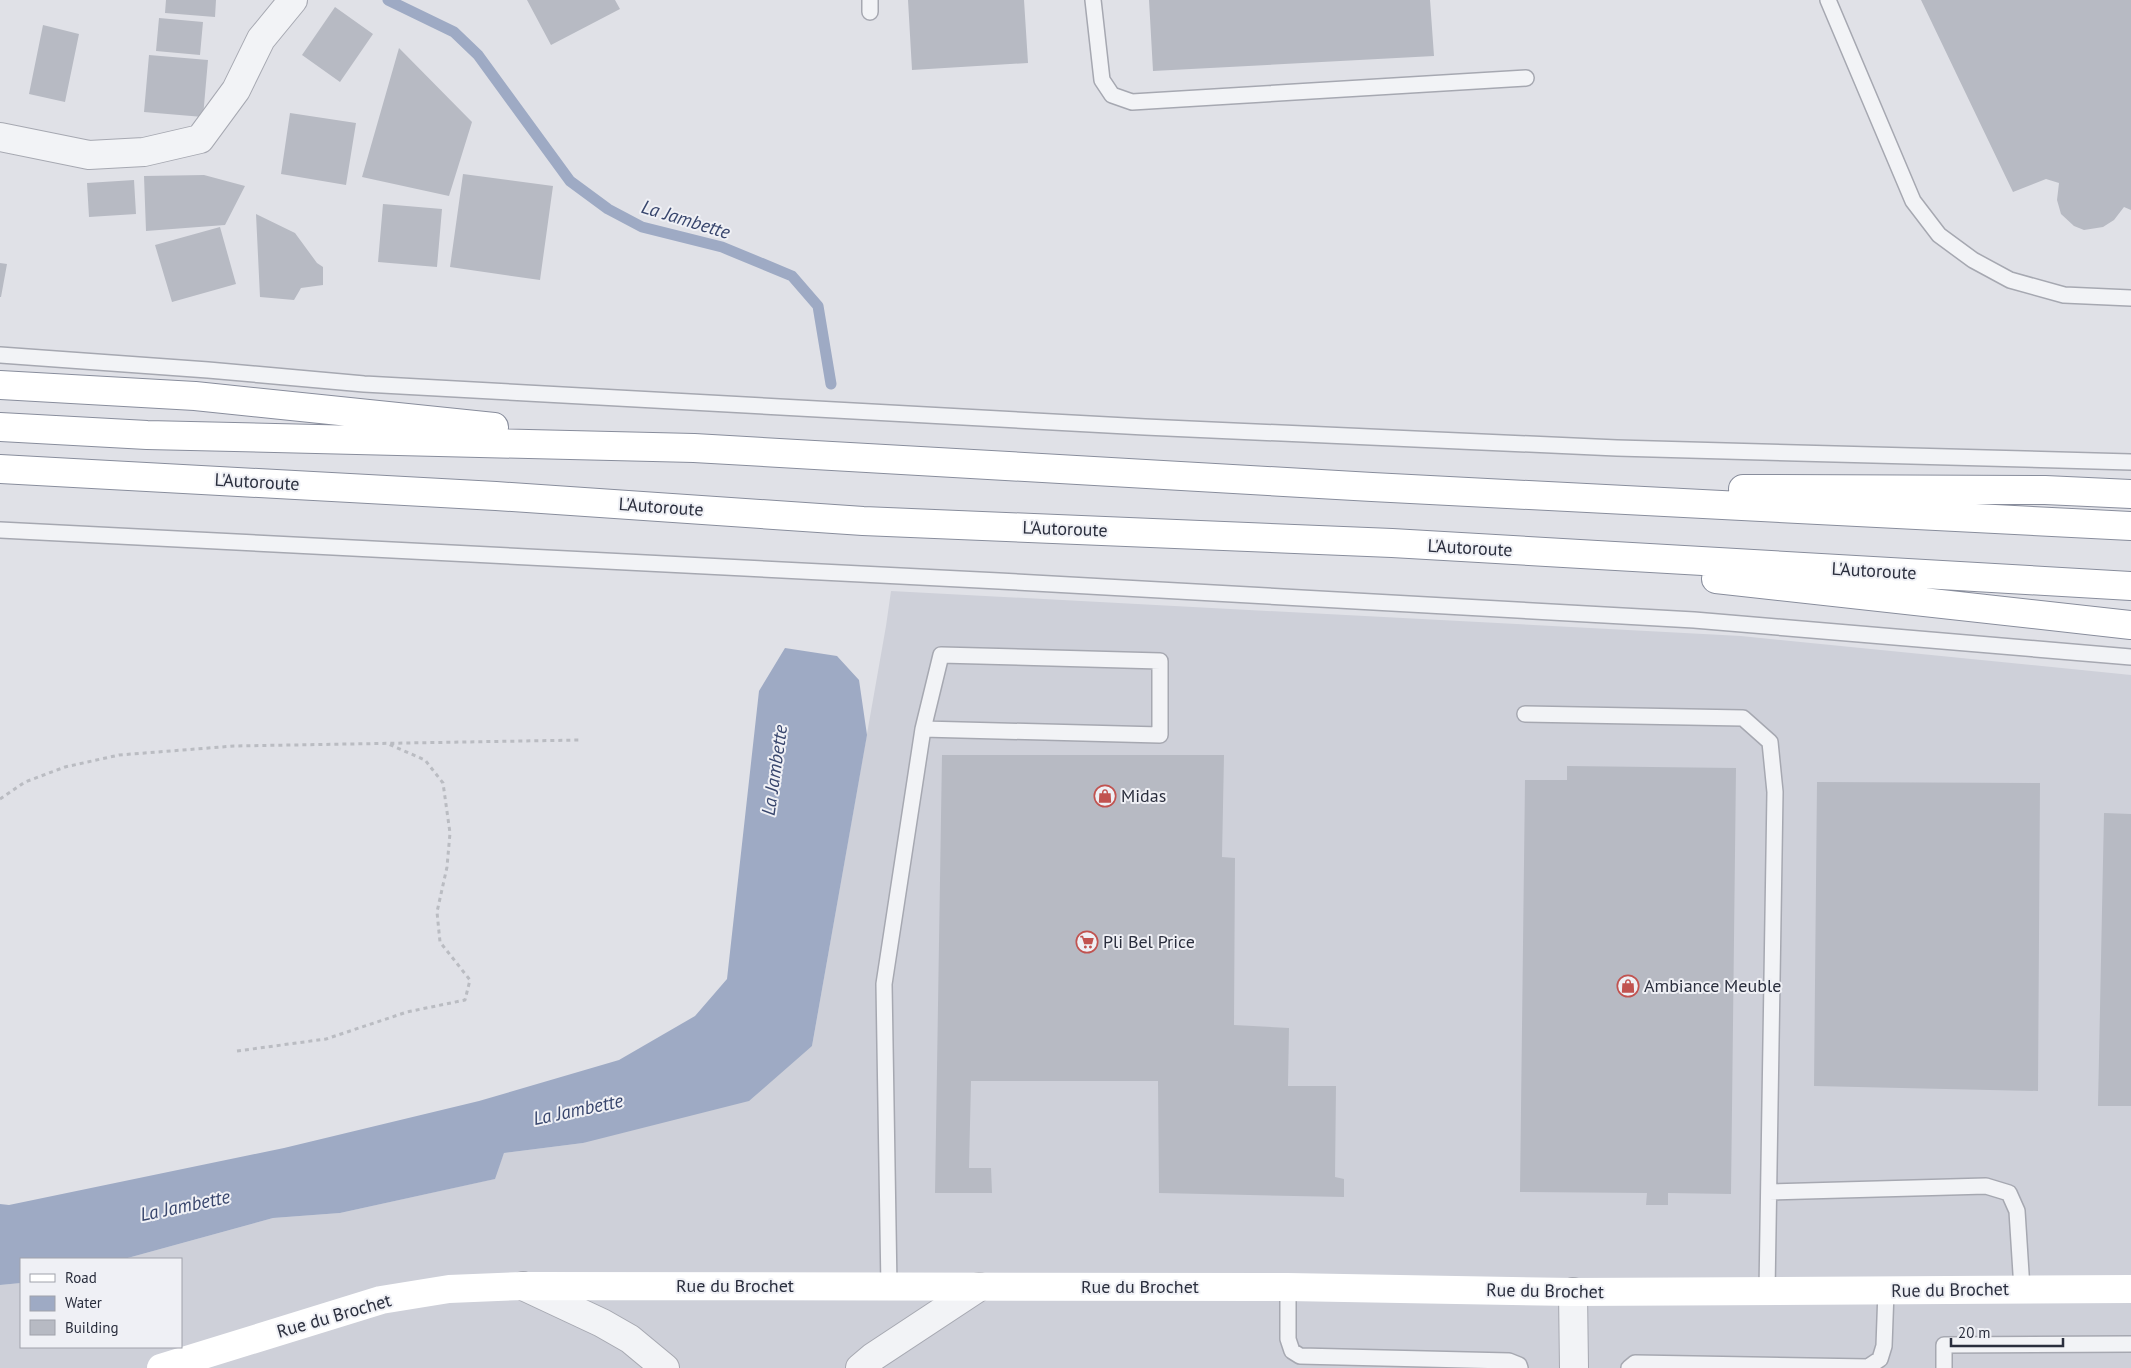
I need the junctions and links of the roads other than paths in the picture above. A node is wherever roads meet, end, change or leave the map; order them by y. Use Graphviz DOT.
graph roads {
  1 [pos="293,0"];
  2 [pos="1093,0"];
  3 [pos="1828,0"];
  4 [pos="1526,78"];
  5 [pos="0,137"];
  6 [pos="2131,298"];
  7 [pos="0,355"];
  8 [pos="0,385"];
  9 [pos="0,427"];
  10 [pos="694,448"];
  11 [pos="2131,462"];
  12 [pos="0,469"];
  13 [pos="132,475"];
  14 [pos="0,480"];
  15 [pos="1372,487"];
  16 [pos="2131,494"];
  17 [pos="2131,526"];
  18 [pos="0,530"];
  19 [pos="1392,543"];
  20 [pos="2131,586"];
  21 [pos="2131,626"];
  22 [pos="2131,657"];
  23 [pos="1524,714"];
  24 [pos="923,729"];
  25 [pos="1769,1192"];
  26 [pos="523,1286"];
  27 [pos="889,1287"];
  28 [pos="1288,1287"];
  29 [pos="979,1288"];
  30 [pos="2022,1289"];
  31 [pos="2131,1289"];
  32 [pos="1767,1291"];
  33 [pos="1886,1291"];
  34 [pos="1573,1292"];
  35 [pos="2131,1344"];
  36 [pos="161,1368"];
  37 [pos="664,1368"];
  38 [pos="860,1368"];
  39 [pos="1520,1368"];
  40 [pos="1574,1368"];
  41 [pos="1629,1368"];
  42 [pos="1944,1368"];
  1 -- 5 [label="street"];
  2 -- 4 [label="lane"];
  3 -- 6 [label="lane"];
  7 -- 11 [label="lane"];
  8 -- 10 [label="main road"];
  9 -- 10 [label="main road"];
  10 -- 15 [label="main road"];
  12 -- 13 [label="main road, L'Autoroute"];
  13 -- 14 [label="main road"];
  13 -- 19 [label="main road, L'Autoroute"];
  15 -- 16 [label="main road"];
  15 -- 17 [label="main road"];
  18 -- 22 [label="lane"];
  19 -- 20 [label="main road, L'Autoroute"];
  19 -- 21 [label="main road"];
  23 -- 25 [label="lane"];
  24 -- 24 [label="lane"];
  24 -- 27 [label="lane"];
  25 -- 30 [label="lane"];
  25 -- 32 [label="lane"];
  26 -- 27 [label="main road, Rue du Brochet"];
  26 -- 36 [label="main road, Rue du Brochet"];
  26 -- 37 [label="street"];
  27 -- 29 [label="main road, Rue du Brochet"];
  28 -- 29 [label="main road, Rue du Brochet"];
  28 -- 34 [label="main road, Rue du Brochet"];
  28 -- 39 [label="lane"];
  29 -- 38 [label="street"];
  30 -- 31 [label="main road, Rue du Brochet"];
  30 -- 33 [label="main road, Rue du Brochet"];
  32 -- 33 [label="main road, Rue du Brochet"];
  32 -- 34 [label="main road, Rue du Brochet"];
  33 -- 41 [label="lane"];
  34 -- 40 [label="street"];
  35 -- 42 [label="lane"];
}
